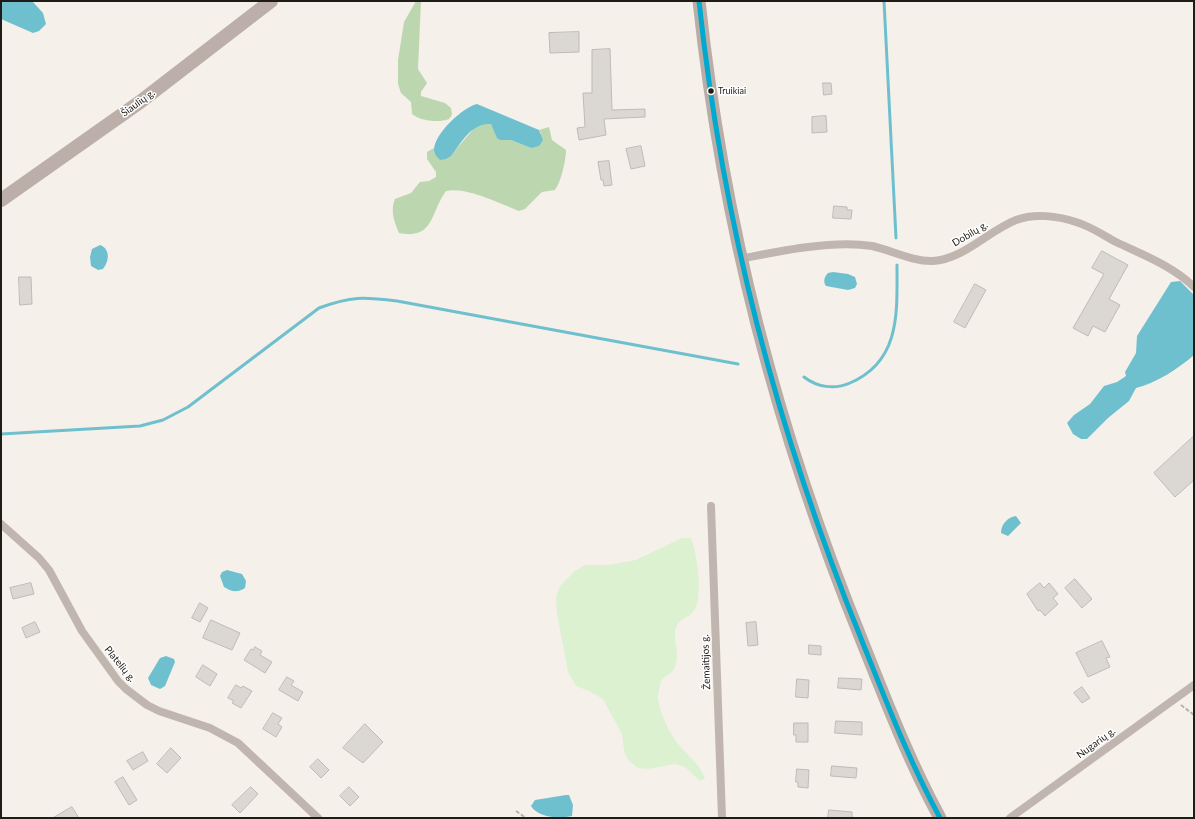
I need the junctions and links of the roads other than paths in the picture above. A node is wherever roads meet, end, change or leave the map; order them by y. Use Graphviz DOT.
graph roads {
  1 [pos="271,1"];
  2 [pos="699,1"];
  3 [pos="1,200"];
  4 [pos="740,259"];
  5 [pos="1194,287"];
  6 [pos="711,506"];
  7 [pos="1,524"];
  8 [pos="1194,685"];
  9 [pos="916,774"];
  10 [pos="318,818"];
  11 [pos="722,818"];
  12 [pos="929,818"];
  13 [pos="940,818"];
  14 [pos="1010,818"];
  1 -- 3 [label="highway, Šiaulių g."];
  2 -- 4 [label="main road"];
  4 -- 5 [label="street, Dobilų g."];
  4 -- 9 [label="main road"];
  6 -- 11 [label="street, Žemaitijos g."];
  7 -- 10 [label="street, Platelių g."];
  8 -- 14 [label="street, Nugarių g."];
  9 -- 12 [label="main road"];
  9 -- 13 [label="main road"];
}
